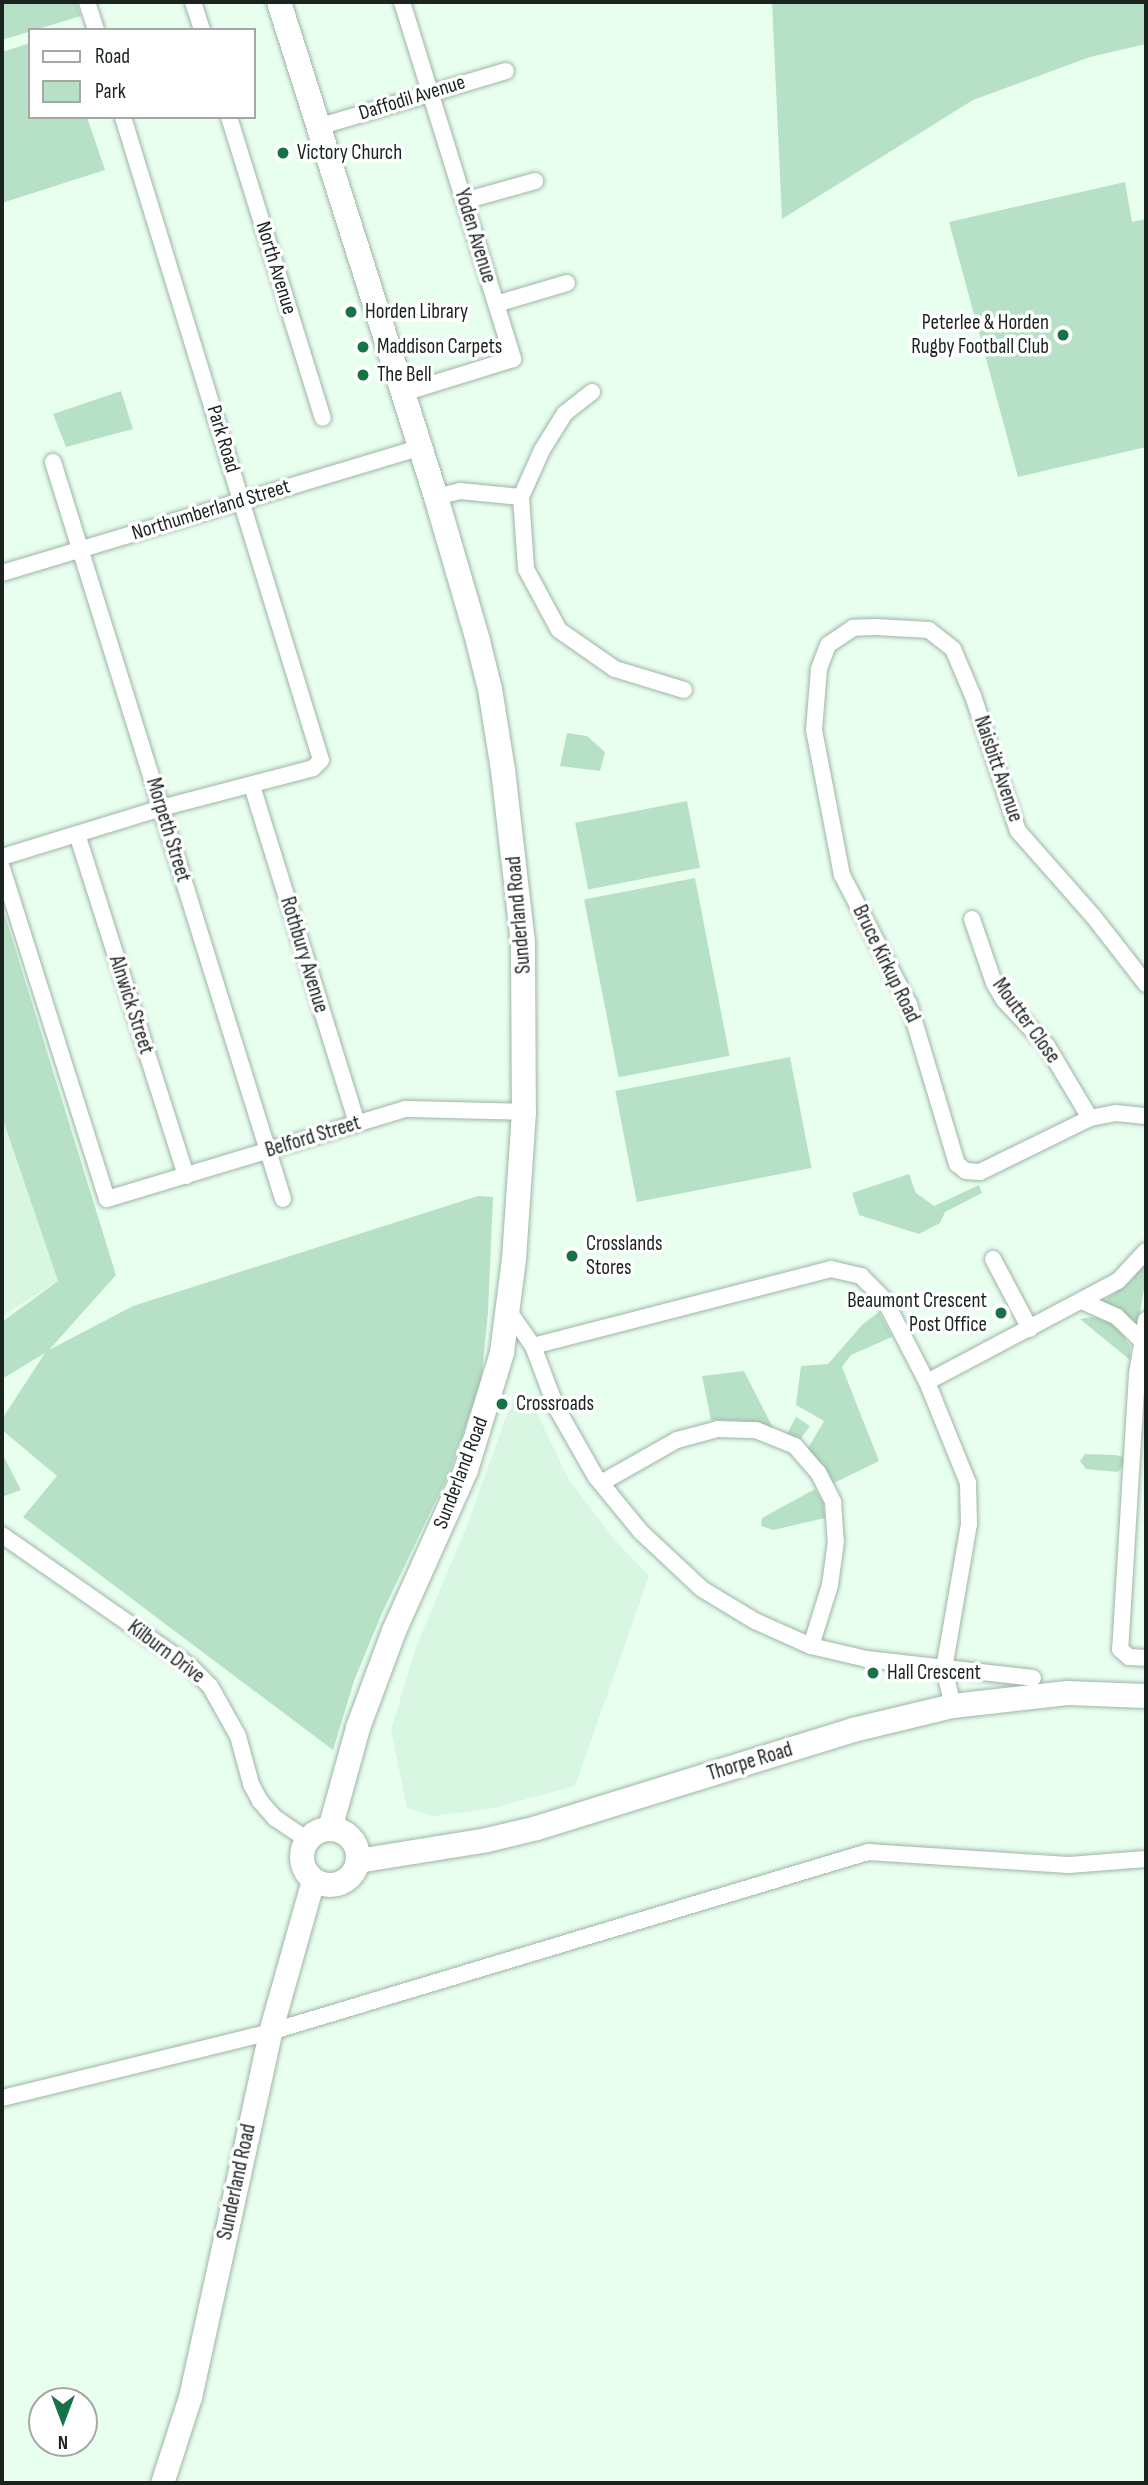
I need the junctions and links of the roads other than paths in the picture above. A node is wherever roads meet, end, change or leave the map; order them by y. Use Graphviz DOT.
graph roads {
  1 [pos="88,2"];
  2 [pos="193,2"];
  3 [pos="279,2"];
  4 [pos="402,2"];
  5 [pos="95,28"];
  6 [pos="201,28"];
  7 [pos="506,71"];
  8 [pos="430,92"];
  9 [pos="124,119"];
  10 [pos="230,119"];
  11 [pos="318,127"];
  12 [pos="535,181"];
  13 [pos="464,201"];
  14 [pos="567,283"];
  15 [pos="496,304"];
  16 [pos="592,392"];
  17 [pos="402,393"];
  18 [pos="323,418"];
  19 [pos="419,448"];
  20 [pos="53,462"];
  21 [pos="436,497"];
  22 [pos="521,497"];
  23 [pos="242,501"];
  24 [pos="80,550"];
  25 [pos="2,573"];
  26 [pos="828,645"];
  27 [pos="684,691"];
  28 [pos="252,786"];
  29 [pos="161,808"];
  30 [pos="77,834"];
  31 [pos="2,857"];
  32 [pos="2,868"];
  33 [pos="972,919"];
  34 [pos="1146,984"];
  35 [pos="524,1112"];
  36 [pos="1146,1116"];
  37 [pos="1090,1118"];
  38 [pos="357,1124"];
  39 [pos="268,1151"];
  40 [pos="186,1176"];
  41 [pos="283,1199"];
  42 [pos="1146,1251"];
  43 [pos="993,1259"];
  44 [pos="1084,1302"];
  45 [pos="508,1310"];
  46 [pos="1146,1320"];
  47 [pos="1030,1329"];
  48 [pos="1142,1341"];
  49 [pos="533,1346"];
  50 [pos="927,1382"];
  51 [pos="1139,1463"];
  52 [pos="601,1483"];
  53 [pos="2,1535"];
  54 [pos="811,1646"];
  55 [pos="1146,1658"];
  56 [pos="944,1668"];
  57 [pos="1033,1678"];
  58 [pos="1146,1696"];
  59 [pos="953,1706"];
  60 [pos="319,1835"];
  61 [pos="1146,1860"];
  62 [pos="358,1861"];
  63 [pos="313,1880"];
  64 [pos="270,2032"];
  65 [pos="2,2098"];
  66 [pos="162,2483"];
  1 -- 5 [label="street"];
  2 -- 6 [label="street"];
  3 -- 11 [label="main road, Sunderland Road"];
  4 -- 8 [label="street, Yoden Avenue"];
  7 -- 8 [label="street, Daffodil Avenue"];
  8 -- 11 [label="street, Daffodil Avenue"];
  8 -- 13 [label="street, Yoden Avenue"];
  9 -- 23 [label="street, Park Road"];
  10 -- 18 [label="street, North Avenue"];
  11 -- 17 [label="main road, Sunderland Road"];
  12 -- 13 [label="street"];
  13 -- 15 [label="street, Yoden Avenue"];
  14 -- 15 [label="street"];
  15 -- 17 [label="street, Yoden Avenue"];
  16 -- 22 [label="street"];
  17 -- 19 [label="main road, Sunderland Road"];
  19 -- 21 [label="main road, Sunderland Road"];
  19 -- 23 [label="street, Northumberland Street"];
  20 -- 24 [label="street, Morpeth Street"];
  21 -- 22 [label="street"];
  21 -- 35 [label="main road, Sunderland Road"];
  22 -- 27 [label="street"];
  23 -- 24 [label="street, Northumberland Street"];
  23 -- 28 [label="street, Park Road"];
  24 -- 25 [label="street, Northumberland Street"];
  24 -- 29 [label="street, Morpeth Street"];
  26 -- 34 [label="street, Naisbitt Avenue"];
  26 -- 37 [label="street, Bruce Kirkup Road"];
  28 -- 29 [label="street"];
  28 -- 38 [label="street, Rothbury Avenue"];
  29 -- 30 [label="street"];
  29 -- 39 [label="street, Morpeth Street"];
  30 -- 31 [label="street"];
  30 -- 40 [label="street, Alnwick Street"];
  32 -- 40 [label="street, Belford Street"];
  33 -- 37 [label="street, Moutter Close"];
  35 -- 38 [label="street, Belford Street"];
  35 -- 45 [label="main road, Sunderland Road"];
  36 -- 37 [label="street, Bruce Kirkup Road"];
  38 -- 39 [label="street, Belford Street"];
  39 -- 40 [label="street, Belford Street"];
  39 -- 41 [label="street, Morpeth Street"];
  42 -- 44 [label="street"];
  43 -- 47 [label="street"];
  44 -- 47 [label="street"];
  44 -- 48 [label="street"];
  45 -- 49 [label="street"];
  45 -- 60 [label="main road, Sunderland Road"];
  46 -- 48 [label="street"];
  47 -- 50 [label="street"];
  48 -- 51 [label="street"];
  49 -- 50 [label="street"];
  49 -- 52 [label="street"];
  50 -- 56 [label="street"];
  51 -- 55 [label="street"];
  52 -- 54 [label="street"];
  52 -- 54 [label="street"];
  53 -- 60 [label="street, Kilburn Drive"];
  54 -- 56 [label="street"];
  56 -- 57 [label="street"];
  56 -- 59 [label="street"];
  58 -- 59 [label="main road, Thorpe Road"];
  59 -- 62 [label="main road, Thorpe Road"];
  60 -- 62 [label="main road"];
  60 -- 63 [label="main road"];
  61 -- 64 [label="street"];
  62 -- 63 [label="main road"];
  63 -- 64 [label="main road, Sunderland Road"];
  64 -- 65 [label="street"];
  64 -- 66 [label="main road, Sunderland Road"];
}
